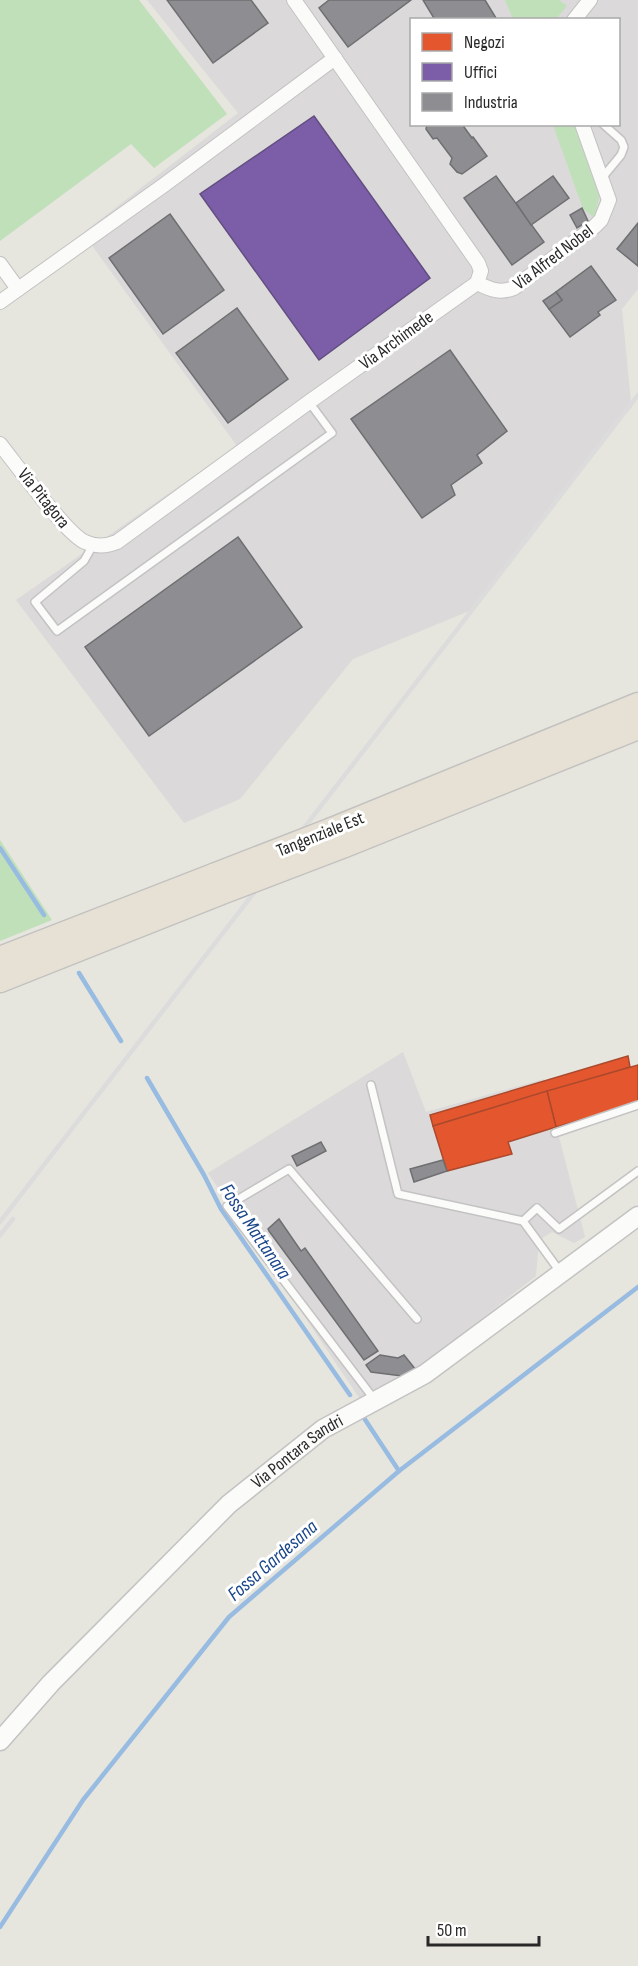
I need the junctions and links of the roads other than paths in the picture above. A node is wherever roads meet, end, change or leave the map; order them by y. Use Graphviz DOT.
graph roads {
  1 [pos="294,0"];
  2 [pos="590,0"];
  3 [pos="576,18"];
  4 [pos="335,58"];
  5 [pos="583,126"];
  6 [pos="605,126"];
  7 [pos="602,178"];
  8 [pos="0,264"];
  9 [pos="477,283"];
  10 [pos="18,289"];
  11 [pos="0,302"];
  12 [pos="309,402"];
  13 [pos="0,444"];
  14 [pos="93,545"];
  15 [pos="638,705"];
  16 [pos="638,727"];
  17 [pos="337,838"];
  18 [pos="217,884"];
  19 [pos="0,959"];
  20 [pos="0,980"];
  21 [pos="371,1085"];
  22 [pos="638,1106"];
  23 [pos="555,1133"];
  24 [pos="638,1171"];
  25 [pos="638,1216"];
  26 [pos="523,1221"];
  27 [pos="561,1273"];
  28 [pos="417,1319"];
  29 [pos="375,1401"];
  30 [pos="0,1741"];
  1 -- 4 [label="street"];
  2 -- 3 [label="street"];
  4 -- 9 [label="street"];
  4 -- 10 [label="street"];
  5 -- 7 [label="street, Via Alfred Nobel"];
  6 -- 7 [label="lane"];
  7 -- 9 [label="street, Via Alfred Nobel"];
  8 -- 10 [label="street"];
  9 -- 12 [label="street, Via Archimede"];
  10 -- 11 [label="street"];
  12 -- 14 [label="street, Via Archimede"];
  12 -- 14 [label="lane"];
  13 -- 14 [label="street, Via Pitagora"];
  15 -- 17 [label="highway, Tangenziale Est"];
  16 -- 17 [label="highway, Tangenziale Est"];
  17 -- 18 [label="highway, Tangenziale Est, bridge"];
  18 -- 19 [label="highway, Tangenziale Est"];
  18 -- 20 [label="highway, Tangenziale Est"];
  21 -- 26 [label="lane"];
  22 -- 23 [label="lane"];
  24 -- 26 [label="lane"];
  25 -- 27 [label="street, Via Pontara Sandri"];
  26 -- 27 [label="lane"];
  27 -- 29 [label="street, Via Pontara Sandri"];
  28 -- 29 [label="lane"];
  29 -- 30 [label="street, Via Pontara Sandri"];
}
